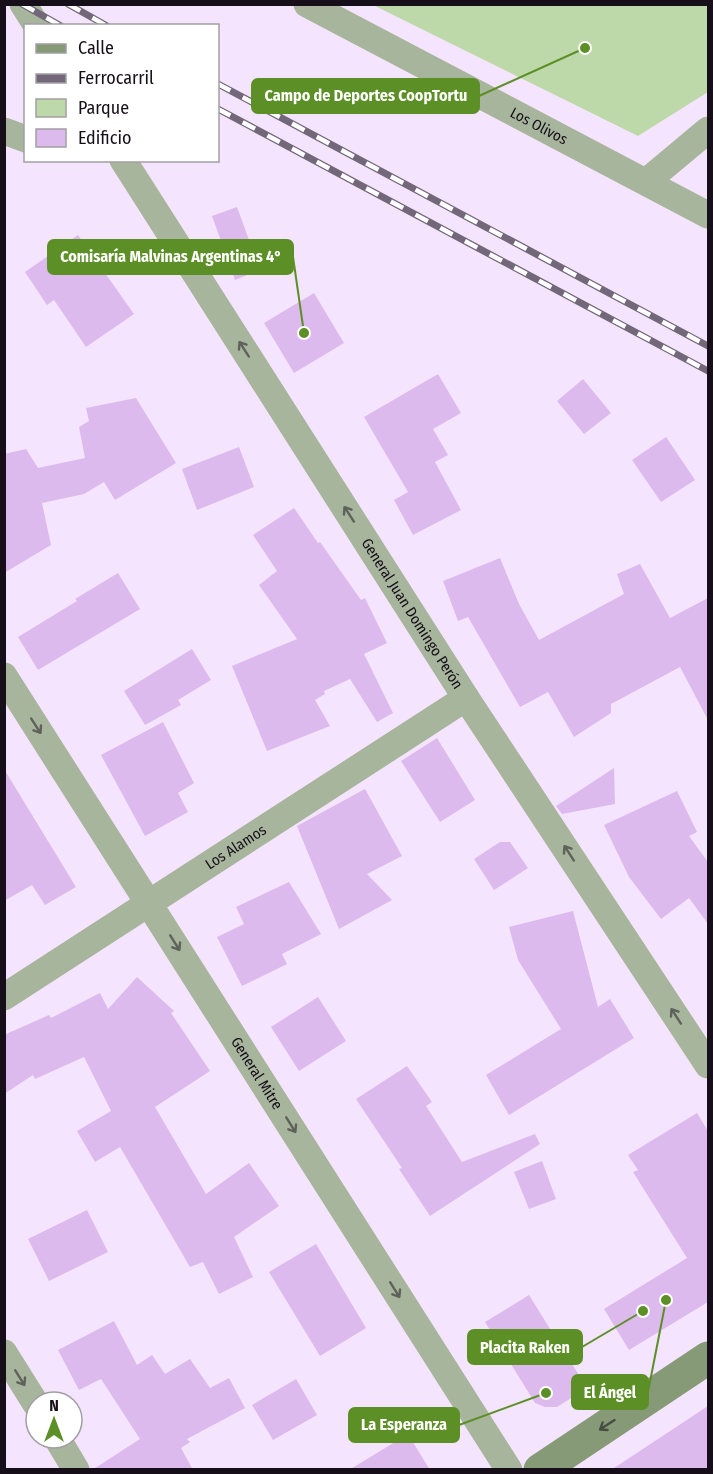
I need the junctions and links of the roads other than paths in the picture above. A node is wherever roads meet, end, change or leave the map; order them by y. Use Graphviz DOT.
graph roads {
  1 [pos="23,4"];
  2 [pos="307,4"];
  3 [pos="36,24"];
  4 [pos="708,130"];
  5 [pos="4,131"];
  6 [pos="24,138"];
  7 [pos="124,162"];
  8 [pos="646,181"];
  9 [pos="708,215"];
  10 [pos="4,676"];
  11 [pos="466,698"];
  12 [pos="150,904"];
  13 [pos="4,998"];
  14 [pos="708,1065"];
  15 [pos="4,1353"];
  16 [pos="708,1358"];
  17 [pos="27,1390"];
  18 [pos="64,1450"];
  19 [pos="76,1470"];
  20 [pos="509,1470"];
  21 [pos="540,1470"];
  1 -- 3 [label="street"];
  2 -- 8 [label="street, Los Olivos"];
  4 -- 8 [label="street"];
  5 -- 6 [label="street"];
  11 -- 7 [label="street, General Juan Domingo Perón, one-way"];
  8 -- 9 [label="street, Los Olivos"];
  10 -- 12 [label="street, General Mitre, one-way"];
  11 -- 12 [label="street, Los Alamos"];
  14 -- 11 [label="street, General Juan Domingo Perón, one-way"];
  12 -- 13 [label="street, Los Alamos"];
  12 -- 20 [label="street, General Mitre, one-way"];
  15 -- 17 [label="street, one-way"];
  16 -- 21 [label="main road, one-way"];
  18 -- 19 [label="street"];
}
